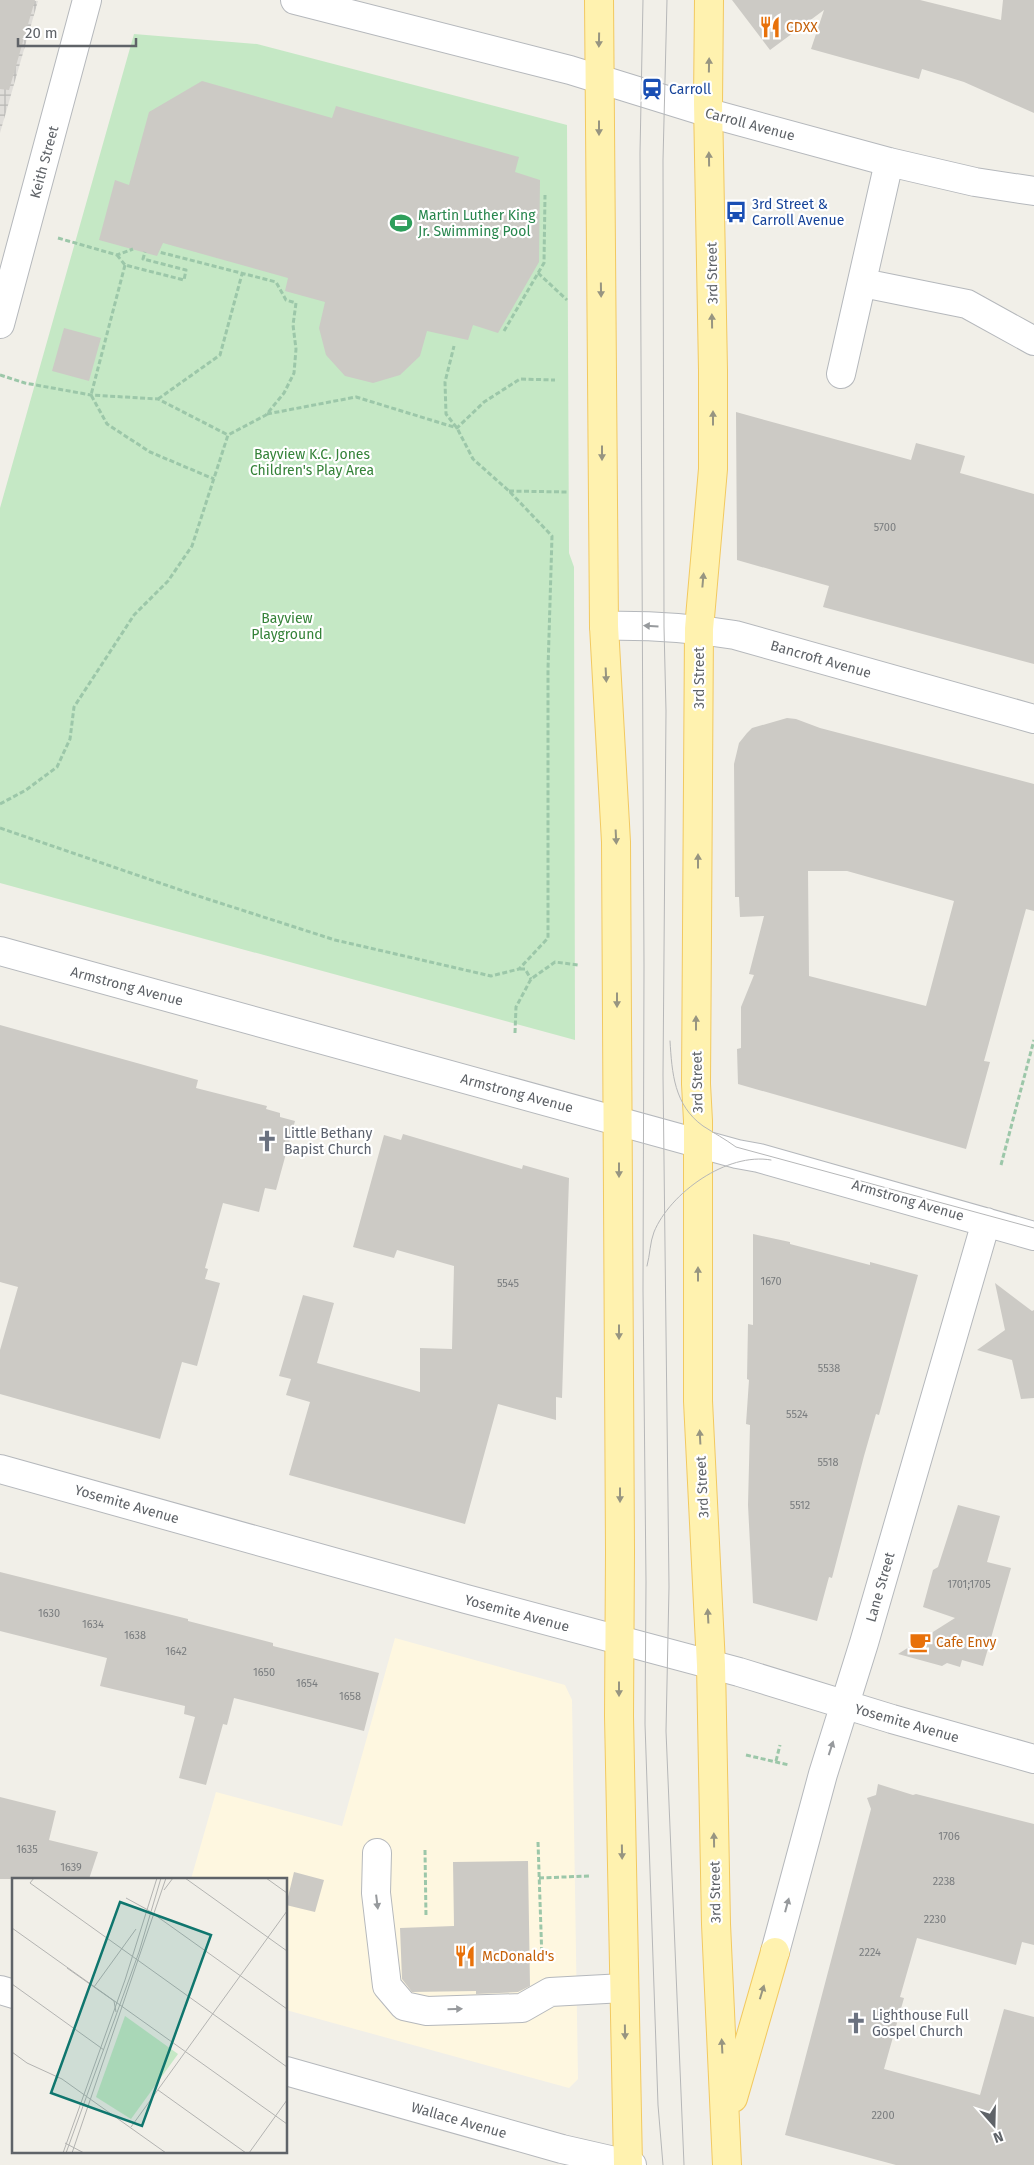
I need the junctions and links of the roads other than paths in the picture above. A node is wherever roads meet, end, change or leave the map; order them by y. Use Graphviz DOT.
graph roads {
  1 [pos="87,0"];
  2 [pos="295,0"];
  3 [pos="599,0"];
  4 [pos="709,0"];
  5 [pos="599,79"];
  6 [pos="709,114"];
  7 [pos="890,162"];
  8 [pos="1034,191"];
  9 [pos="863,283"];
  10 [pos="0,324"];
  11 [pos="1034,341"];
  12 [pos="841,374"];
  13 [pos="604,626"];
  14 [pos="699,629"];
  15 [pos="1034,719"];
  16 [pos="0,951"];
  17 [pos="618,1121"];
  18 [pos="698,1142"];
  19 [pos="986,1222"];
  20 [pos="1034,1236"];
  21 [pos="0,1469"];
  22 [pos="618,1640"];
  23 [pos="711,1665"];
  24 [pos="845,1704"];
  25 [pos="1034,1759"];
  26 [pos="377,1853"];
  27 [pos="775,1952"];
  28 [pos="624,1988"];
  29 [pos="288,2072"];
  30 [pos="726,2124"];
  31 [pos="629,2165"];
  32 [pos="727,2165"];
  1 -- 10 [label="street, Keith Street"];
  2 -- 5 [label="street, Carroll Avenue"];
  3 -- 5 [label="main road, one-way"];
  6 -- 4 [label="main road, 3rd Street, one-way"];
  5 -- 6 [label="street, Carroll Avenue"];
  5 -- 13 [label="main road, one-way"];
  6 -- 7 [label="street, Carroll Avenue"];
  14 -- 6 [label="main road, 3rd Street, one-way"];
  7 -- 8 [label="street, Carroll Avenue"];
  7 -- 9 [label="street"];
  9 -- 11 [label="street"];
  9 -- 12 [label="street"];
  14 -- 13 [label="street, Bancroft Avenue, one-way"];
  13 -- 17 [label="main road, one-way"];
  14 -- 15 [label="street, Bancroft Avenue"];
  18 -- 14 [label="main road, 3rd Street, one-way"];
  16 -- 17 [label="street, Armstrong Avenue"];
  17 -- 18 [label="street, Armstrong Avenue"];
  17 -- 22 [label="main road, one-way"];
  18 -- 19 [label="street, Armstrong Avenue"];
  23 -- 18 [label="main road, 3rd Street, one-way"];
  19 -- 20 [label="street, Armstrong Avenue"];
  19 -- 24 [label="street, Lane Street"];
  21 -- 22 [label="street, Yosemite Avenue"];
  22 -- 23 [label="street, Yosemite Avenue"];
  22 -- 28 [label="main road, one-way"];
  23 -- 24 [label="street, Yosemite Avenue"];
  30 -- 23 [label="main road, 3rd Street, one-way"];
  24 -- 25 [label="street, Yosemite Avenue"];
  27 -- 24 [label="street, Lane Street, one-way"];
  26 -- 28 [label="street, one-way"];
  30 -- 27 [label="main road, one-way"];
  28 -- 31 [label="main road, one-way"];
  29 -- 31 [label="street, Wallace Avenue"];
  30 -- 32 [label="main road, 3rd Street"];
}
